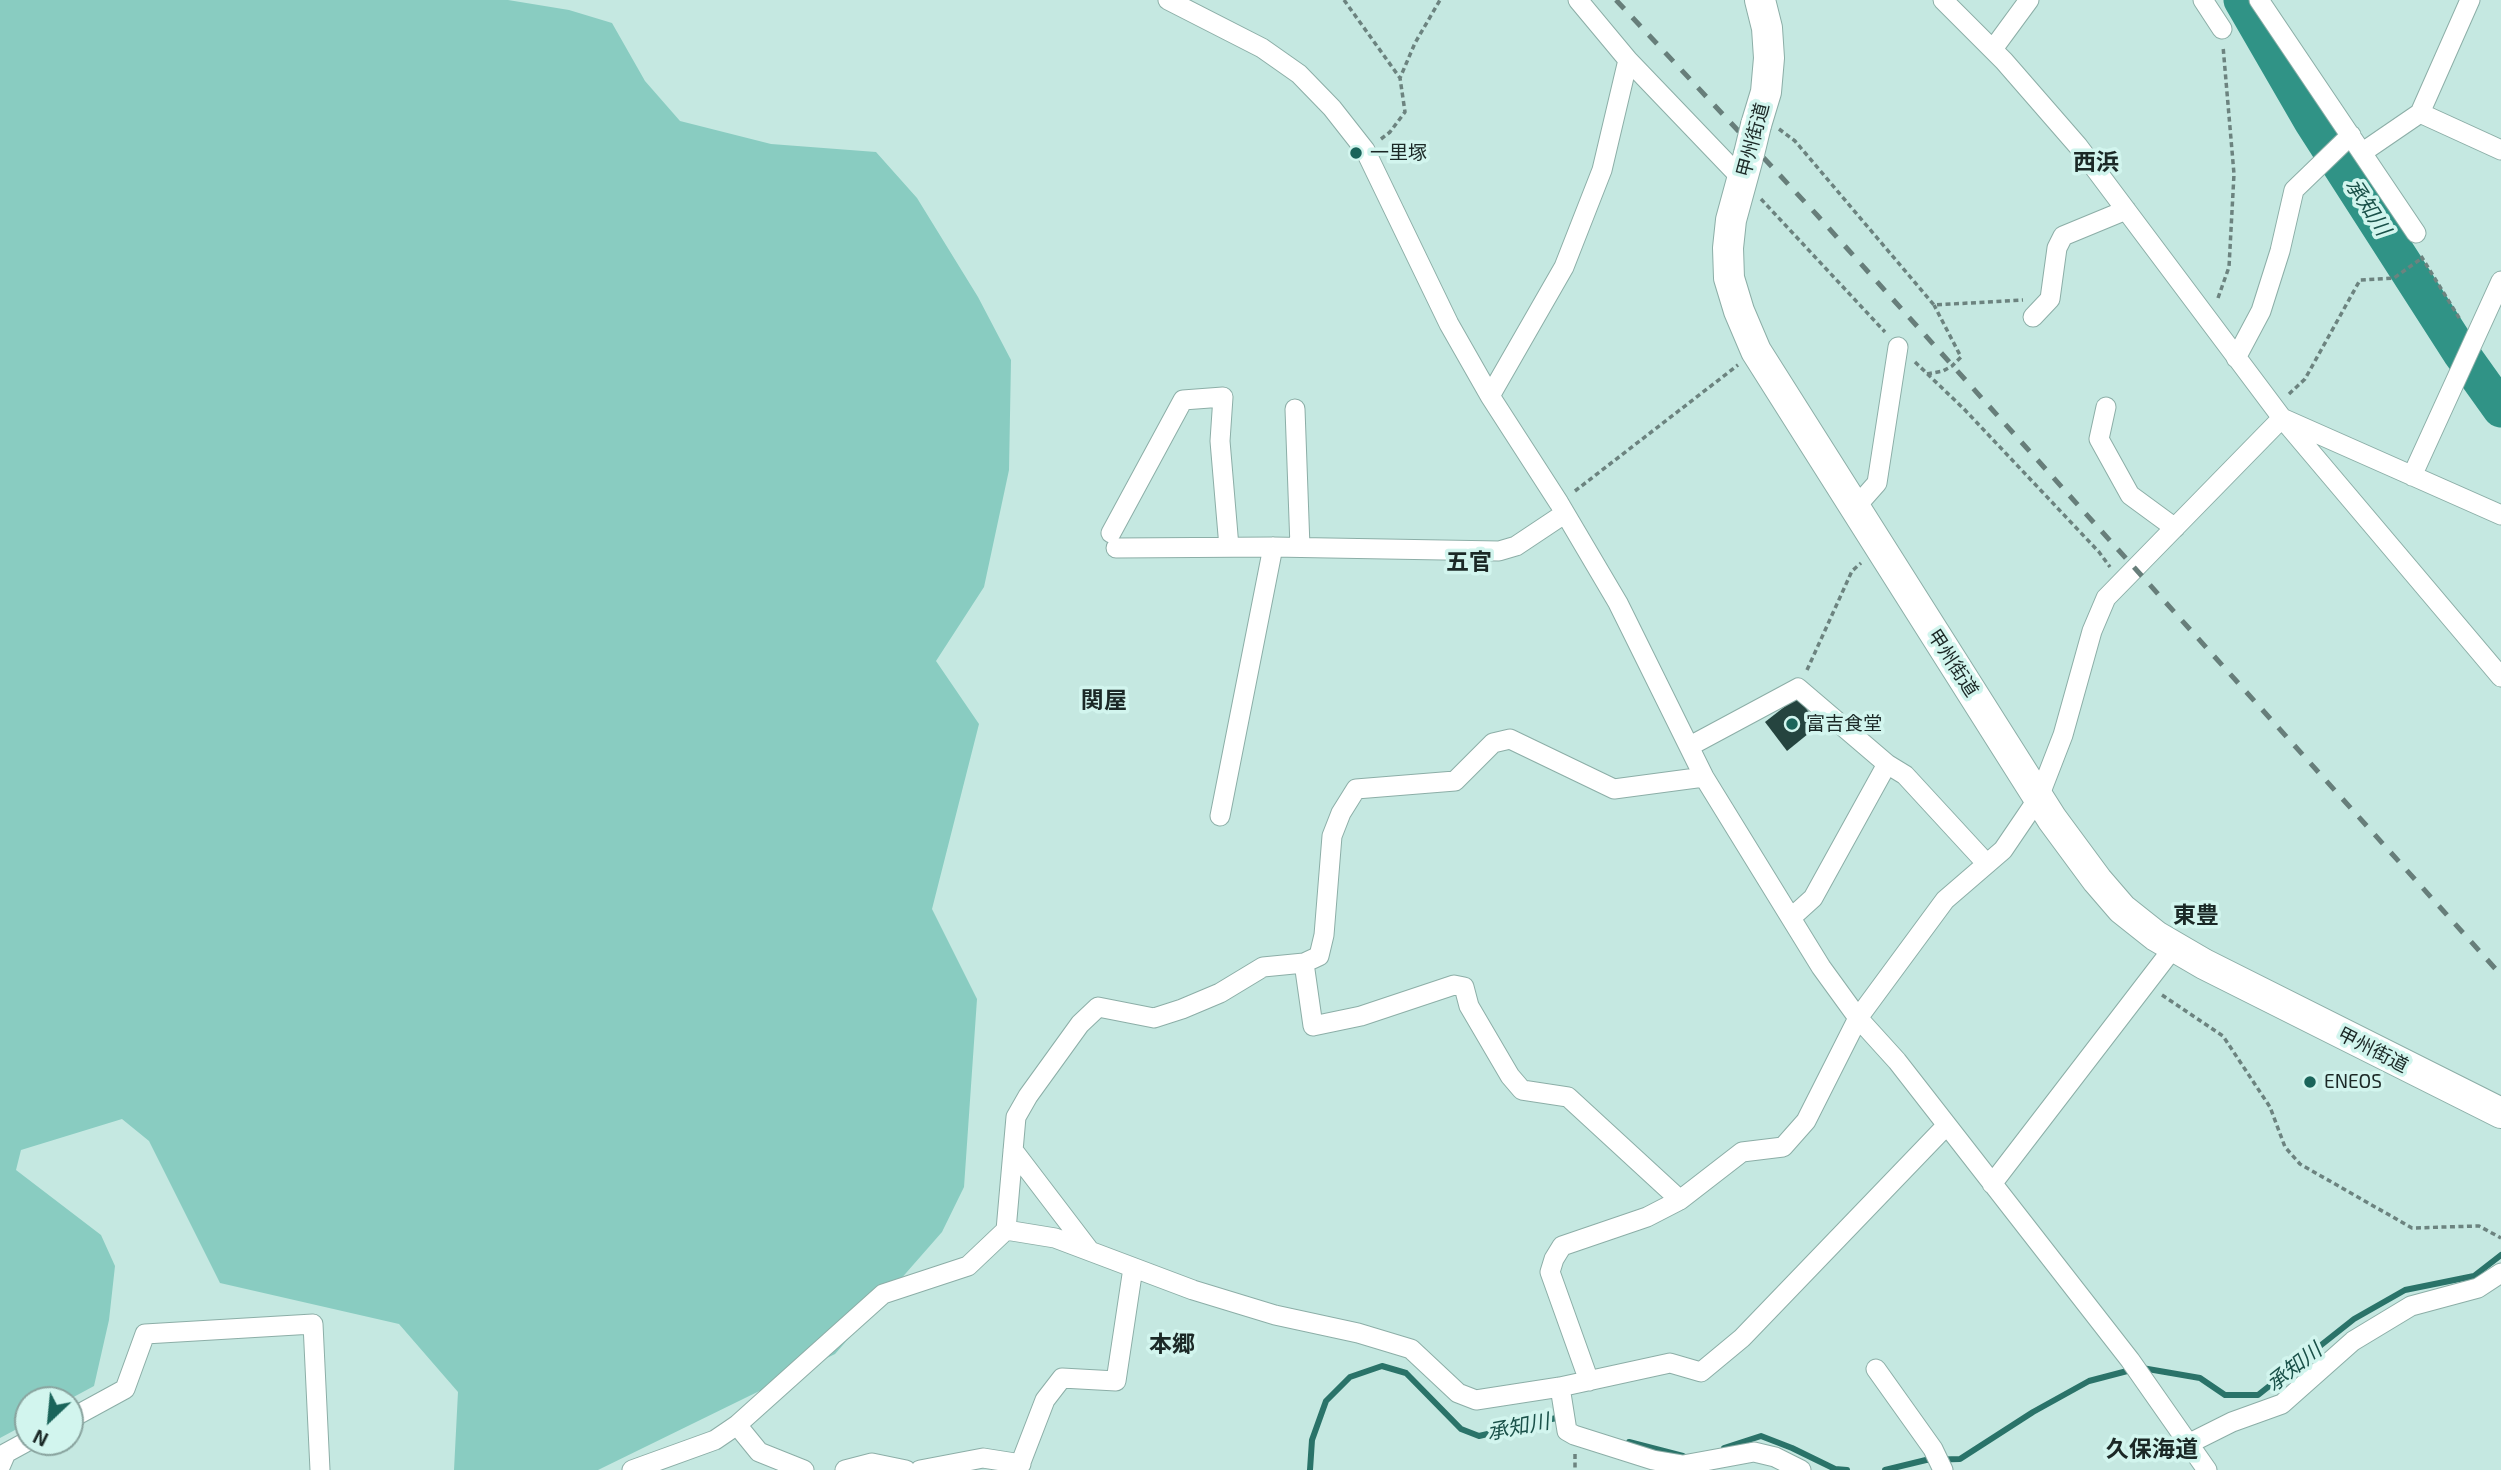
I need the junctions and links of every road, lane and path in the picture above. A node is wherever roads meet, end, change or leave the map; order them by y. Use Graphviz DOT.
graph roads {
  1 [pos="1168,0"];
  2 [pos="1344,0"];
  3 [pos="1440,0"];
  4 [pos="1578,0"];
  5 [pos="1760,0"];
  6 [pos="1942,0"];
  7 [pos="2029,0"];
  8 [pos="2203,0"];
  9 [pos="2259,0"];
  10 [pos="2470,0"];
  11 [pos="2222,29"];
  12 [pos="1993,49"];
  13 [pos="1628,60"];
  14 [pos="1400,78"];
  15 [pos="2420,113"];
  16 [pos="1756,125"];
  17 [pos="2347,139"];
  18 [pos="1365,150"];
  19 [pos="2501,150"];
  20 [pos="2363,152"];
  21 [pos="1746,167"];
  22 [pos="2126,210"];
  23 [pos="2416,233"];
  24 [pos="2422,258"];
  25 [pos="2501,281"];
  26 [pos="2050,299"];
  27 [pos="1934,305"];
  28 [pos="2034,317"];
  29 [pos="2206,318"];
  30 [pos="2473,341"];
  31 [pos="1898,346"];
  32 [pos="1756,351"];
  33 [pos="2236,358"];
  34 [pos="1927,374"];
  35 [pos="1490,396"];
  36 [pos="2106,407"];
  37 [pos="1295,409"];
  38 [pos="2279,413"];
  39 [pos="2412,476"];
  40 [pos="1561,509"];
  41 [pos="1854,509"];
  42 [pos="2501,515"];
  43 [pos="2175,528"];
  44 [pos="1229,547"];
  45 [pos="1273,547"];
  46 [pos="1300,547"];
  47 [pos="1878,547"];
  48 [pos="2121,583"];
  49 [pos="2501,677"];
  50 [pos="1798,688"];
  51 [pos="1690,746"];
  52 [pos="1887,764"];
  53 [pos="1704,777"];
  54 [pos="2039,797"];
  55 [pos="1220,816"];
  56 [pos="1987,864"];
  57 [pos="1791,917"];
  58 [pos="2174,947"];
  59 [pos="1304,963"];
  60 [pos="2145,985"];
  61 [pos="1858,1018"];
  62 [pos="2501,1113"];
  63 [pos="1946,1126"];
  64 [pos="1013,1150"];
  65 [pos="1992,1184"];
  66 [pos="1681,1200"];
  67 [pos="1006,1230"];
  68 [pos="2501,1238"];
  69 [pos="1091,1252"];
  70 [pos="1133,1268"];
  71 [pos="2501,1273"];
  72 [pos="1876,1369"];
  73 [pos="1589,1381"];
  74 [pos="1560,1388"];
  75 [pos="84,1411"];
  76 [pos="737,1425"];
  77 [pos="14,1449"];
  78 [pos="2198,1457"];
  79 [pos="1939,1461"];
  80 [pos="0,1467"];
  81 [pos="1019,1467"];
  82 [pos="320,1470"];
  83 [pos="632,1470"];
  84 [pos="804,1470"];
  85 [pos="845,1470"];
  86 [pos="906,1470"];
  87 [pos="920,1470"];
  88 [pos="1801,1470"];
  89 [pos="2182,1470"];
  1 -- 18 [label="street"];
  2 -- 14 [label="path"];
  3 -- 14 [label="path"];
  4 -- 13 [label="street"];
  5 -- 16 [label="highway, 甲州街道"];
  6 -- 12 [label="street"];
  7 -- 12 [label="street"];
  8 -- 11 [label="street"];
  9 -- 17 [label="street"];
  10 -- 15 [label="street"];
  11 -- 29 [label="path"];
  12 -- 22 [label="street"];
  13 -- 21 [label="street"];
  13 -- 35 [label="street"];
  14 -- 18 [label="path"];
  15 -- 19 [label="street"];
  15 -- 20 [label="street"];
  16 -- 21 [label="highway, 甲州街道, bridge"];
  16 -- 27 [label="path"];
  17 -- 20 [label="street"];
  17 -- 33 [label="street"];
  18 -- 35 [label="street"];
  20 -- 23 [label="street"];
  21 -- 31 [label="path"];
  21 -- 32 [label="highway, 甲州街道"];
  22 -- 26 [label="street"];
  22 -- 29 [label="street"];
  23 -- 24 [label="path"];
  24 -- 30 [label="path"];
  24 -- 38 [label="path"];
  25 -- 30 [label="street"];
  26 -- 27 [label="path"];
  26 -- 28 [label="street"];
  27 -- 34 [label="path"];
  29 -- 33 [label="street"];
  30 -- 39 [label="street"];
  31 -- 34 [label="path"];
  31 -- 41 [label="street"];
  32 -- 40 [label="path"];
  32 -- 41 [label="highway, 甲州街道"];
  33 -- 38 [label="street"];
  34 -- 48 [label="path"];
  35 -- 40 [label="street"];
  36 -- 43 [label="street"];
  37 -- 46 [label="street"];
  38 -- 39 [label="street"];
  38 -- 43 [label="street"];
  38 -- 49 [label="street"];
  39 -- 42 [label="street"];
  40 -- 46 [label="street"];
  40 -- 51 [label="street"];
  41 -- 47 [label="highway, 甲州街道"];
  43 -- 48 [label="street"];
  44 -- 44 [label="street"];
  44 -- 45 [label="street"];
  45 -- 46 [label="street"];
  45 -- 55 [label="street"];
  47 -- 50 [label="path"];
  47 -- 54 [label="highway, 甲州街道"];
  48 -- 54 [label="street"];
  50 -- 51 [label="street"];
  50 -- 52 [label="street"];
  51 -- 53 [label="street"];
  52 -- 56 [label="street"];
  52 -- 57 [label="street"];
  53 -- 57 [label="street"];
  53 -- 59 [label="street"];
  54 -- 56 [label="street"];
  54 -- 58 [label="highway, 甲州街道"];
  56 -- 61 [label="street"];
  57 -- 61 [label="street"];
  58 -- 60 [label="street"];
  58 -- 62 [label="highway, 甲州街道"];
  59 -- 64 [label="street"];
  59 -- 66 [label="street"];
  60 -- 65 [label="street"];
  60 -- 68 [label="path"];
  61 -- 63 [label="street"];
  61 -- 66 [label="street"];
  63 -- 65 [label="street"];
  63 -- 73 [label="street"];
  64 -- 67 [label="street"];
  64 -- 69 [label="street"];
  65 -- 78 [label="street"];
  66 -- 73 [label="street"];
  67 -- 69 [label="street"];
  67 -- 76 [label="street"];
  69 -- 70 [label="street"];
  70 -- 74 [label="street"];
  70 -- 81 [label="street"];
  71 -- 78 [label="street"];
  72 -- 79 [label="street"];
  73 -- 74 [label="street"];
  74 -- 88 [label="street"];
  75 -- 82 [label="street"];
  76 -- 83 [label="street"];
  76 -- 84 [label="street"];
  77 -- 80 [label="street"];
  78 -- 89 [label="street"];
  81 -- 87 [label="street"];
  85 -- 86 [label="street"];
}
